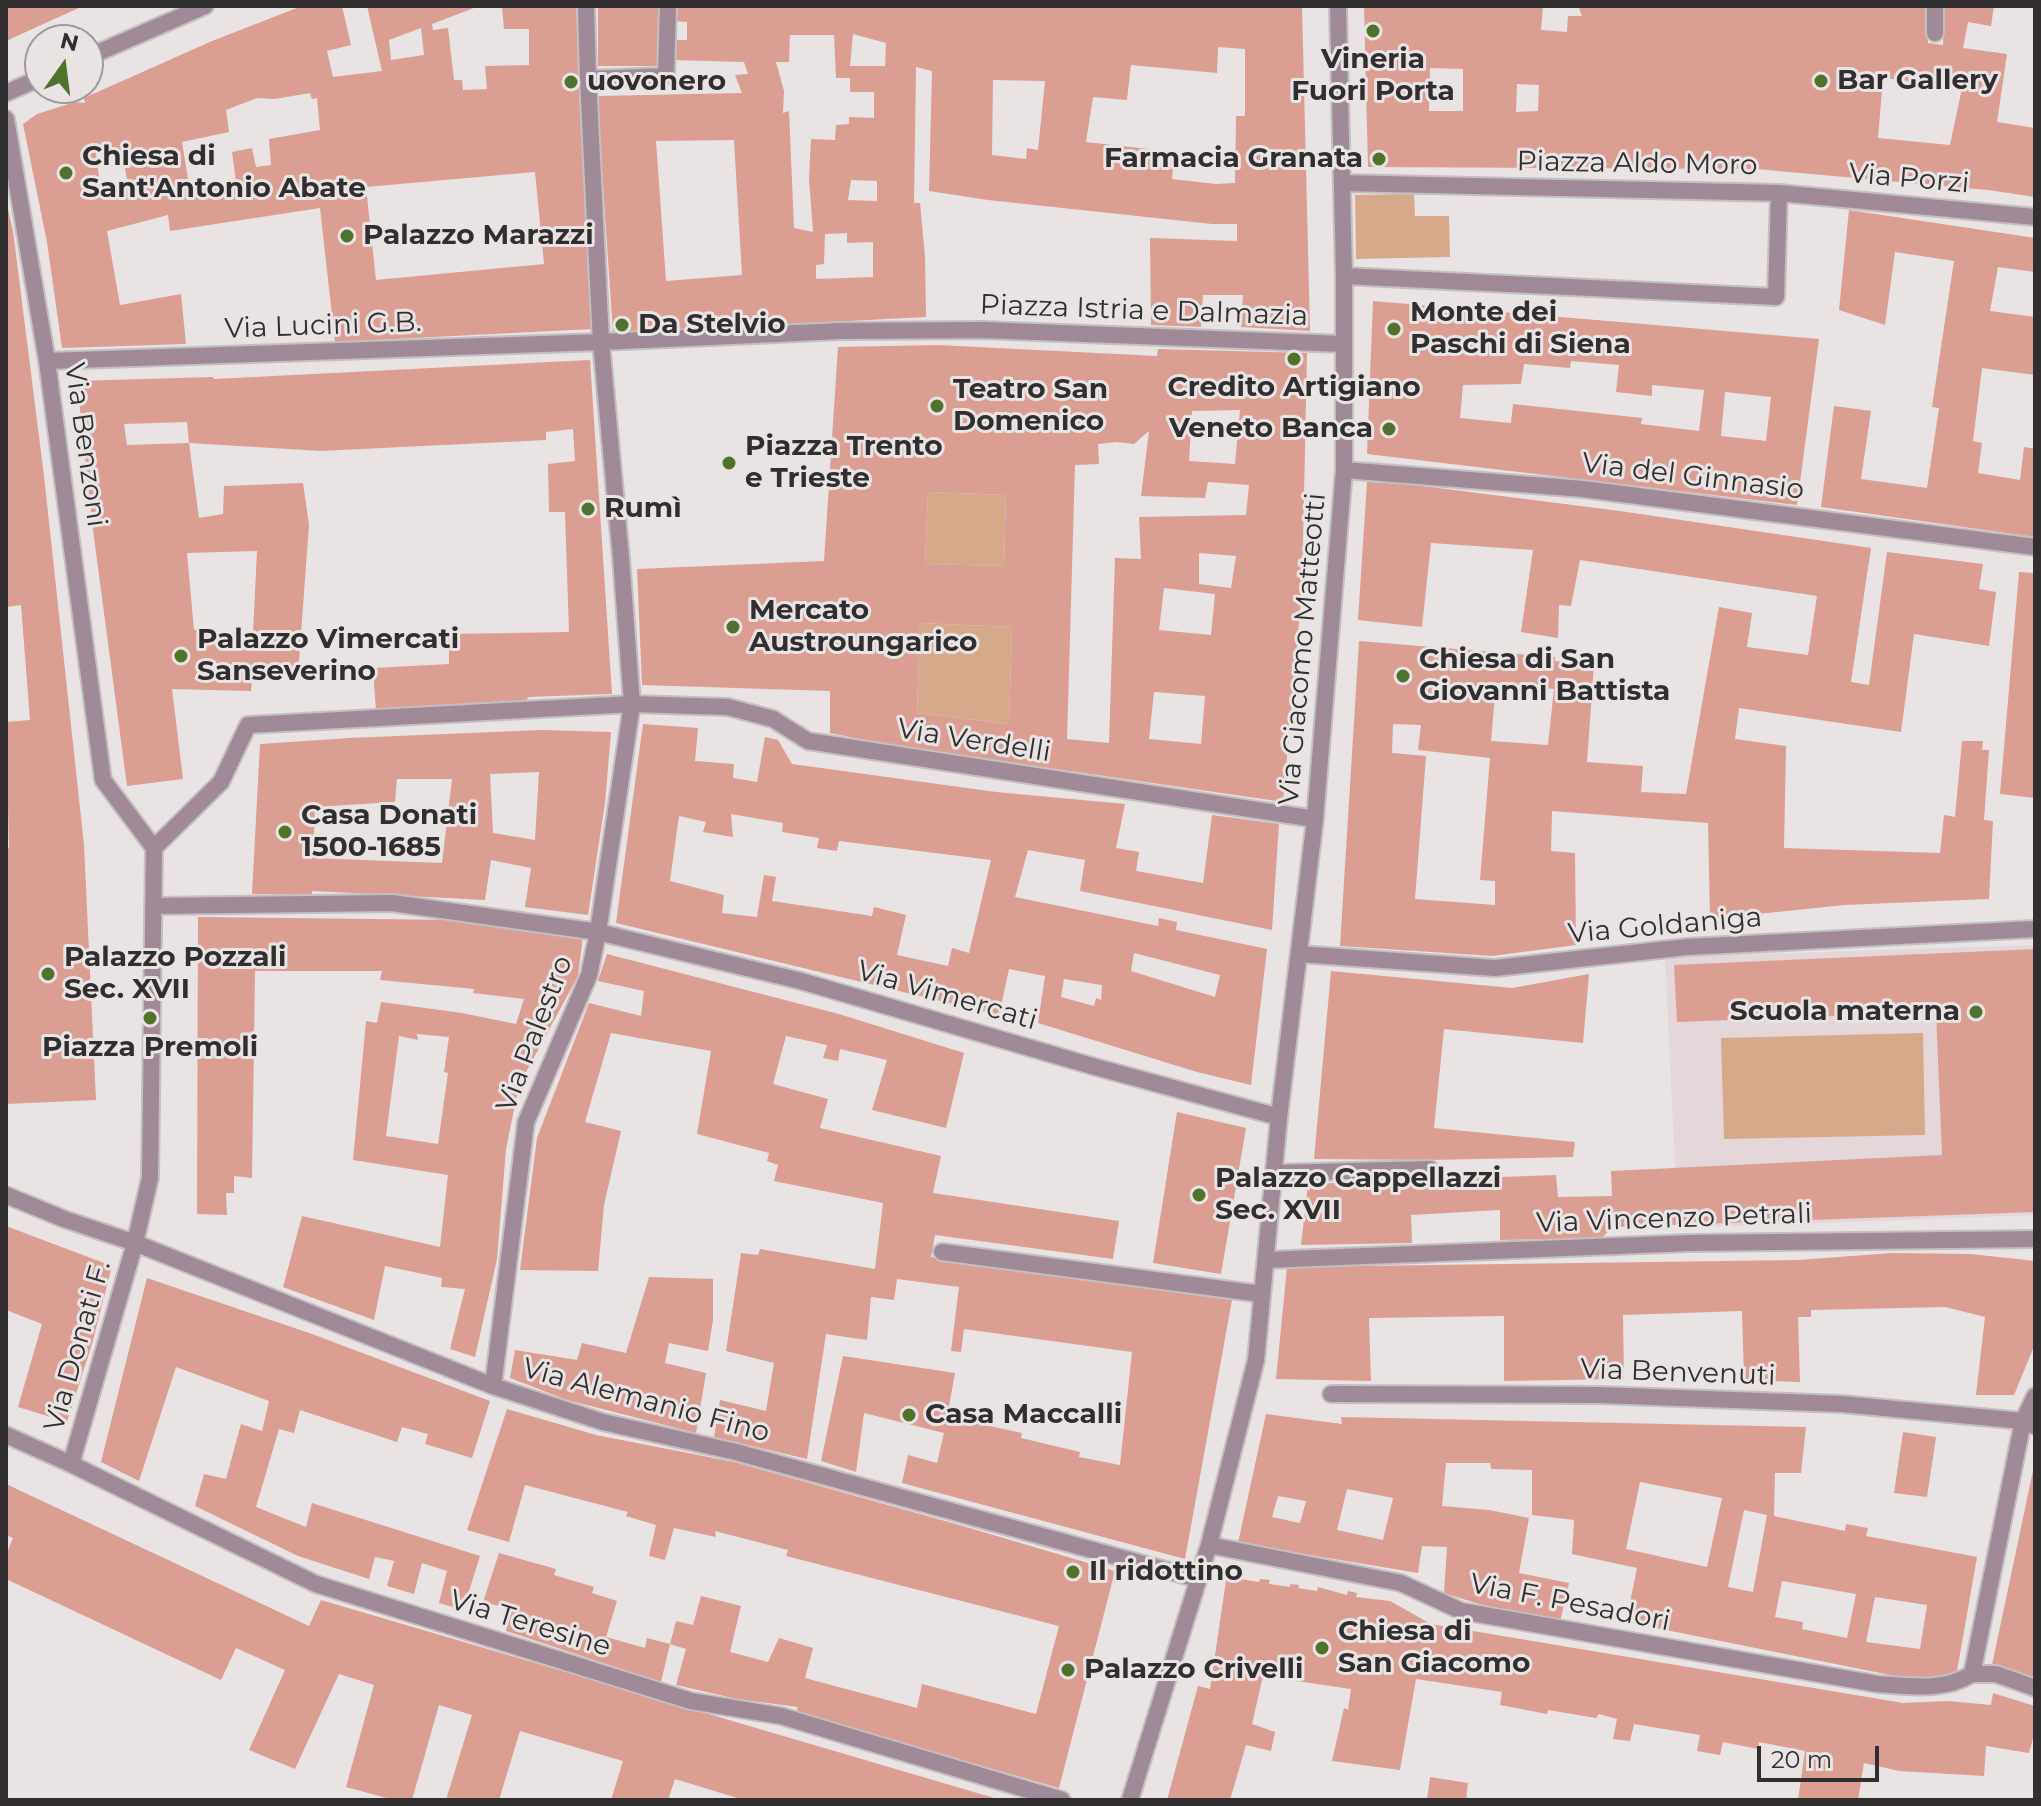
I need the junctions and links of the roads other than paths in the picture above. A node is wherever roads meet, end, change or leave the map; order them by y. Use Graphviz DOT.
graph roads {
  1 [pos="205,6"];
  2 [pos="586,6"];
  3 [pos="668,6"];
  4 [pos="1338,6"];
  5 [pos="1935,6"];
  6 [pos="1935,33"];
  7 [pos="104,50"];
  8 [pos="588,79"];
  9 [pos="6,119"];
  10 [pos="1342,183"];
  11 [pos="1779,193"];
  12 [pos="2035,217"];
  13 [pos="1344,276"];
  14 [pos="601,342"];
  15 [pos="1343,344"];
  16 [pos="47,361"];
  17 [pos="1344,470"];
  18 [pos="2035,547"];
  19 [pos="632,704"];
  20 [pos="1315,819"];
  21 [pos="154,848"];
  22 [pos="153,906"];
  23 [pos="2035,929"];
  24 [pos="598,932"];
  25 [pos="1299,954"];
  26 [pos="1279,1117"];
  27 [pos="1430,1169"];
  28 [pos="1274,1173"];
  29 [pos="6,1195"];
  30 [pos="2035,1239"];
  31 [pos="135,1243"];
  32 [pos="942,1252"];
  33 [pos="1266,1260"];
  34 [pos="1261,1294"];
  35 [pos="493,1386"];
  36 [pos="1331,1394"];
  37 [pos="2035,1396"];
  38 [pos="2029,1423"];
  39 [pos="6,1435"];
  40 [pos="71,1464"];
  41 [pos="1209,1545"];
  42 [pos="1198,1579"];
  43 [pos="1972,1674"];
  44 [pos="2035,1688"];
  45 [pos="1062,1800"];
  46 [pos="1130,1800"];
  1 -- 7 [label="street"];
  2 -- 8 [label="street"];
  3 -- 8 [label="street"];
  4 -- 10 [label="street, Via Giacomo Matteotti"];
  5 -- 6 [label="street"];
  8 -- 14 [label="street"];
  9 -- 16 [label="street, Via Benzoni"];
  10 -- 11 [label="street, Piazza Aldo Moro"];
  10 -- 13 [label="street, Via Giacomo Matteotti"];
  11 -- 12 [label="street, Via Porzi"];
  11 -- 13 [label="street, Piazza Aldo Moro"];
  13 -- 15 [label="street, Via Giacomo Matteotti"];
  14 -- 15 [label="street, Piazza Istria e Dalmazia"];
  14 -- 16 [label="street, Via Lucini G.B."];
  14 -- 19 [label="street, Via Palestro"];
  15 -- 17 [label="street, Via Giacomo Matteotti"];
  16 -- 21 [label="street, Via Benzoni"];
  17 -- 18 [label="street, Via del Ginnasio"];
  17 -- 20 [label="street, Via Giacomo Matteotti"];
  19 -- 20 [label="street, Via Verdelli"];
  19 -- 21 [label="street, Via Verdelli"];
  19 -- 24 [label="street, Via Palestro"];
  20 -- 25 [label="street, Via Giacomo Matteotti"];
  21 -- 22 [label="street"];
  22 -- 24 [label="street, Via Vimercati"];
  22 -- 31 [label="street"];
  23 -- 25 [label="street, Via Goldaniga"];
  24 -- 26 [label="street, Via Vimercati"];
  24 -- 35 [label="street, Via Palestro"];
  25 -- 26 [label="street, Via Giacomo Matteotti"];
  26 -- 28 [label="street, Via Giacomo Matteotti"];
  27 -- 28 [label="street"];
  28 -- 33 [label="street, Via Giacomo Matteotti"];
  29 -- 31 [label="street, Via Alemanio Fino"];
  30 -- 33 [label="street, Via Vincenzo Petrali"];
  31 -- 35 [label="street, Via Alemanio Fino"];
  31 -- 40 [label="street, Via Donati F."];
  32 -- 34 [label="street"];
  33 -- 34 [label="street, Via Giacomo Matteotti"];
  34 -- 41 [label="street, Via Giacomo Matteotti"];
  35 -- 42 [label="street, Via Alemanio Fino"];
  36 -- 38 [label="street, Via Benvenuti"];
  37 -- 38 [label="street"];
  38 -- 43 [label="street"];
  39 -- 40 [label="street, Via Teresine"];
  40 -- 45 [label="street, Via Teresine"];
  41 -- 42 [label="street, Via Giacomo Matteotti"];
  41 -- 43 [label="street, Via F. Pesadori"];
  42 -- 46 [label="street, Via Giacomo Matteotti"];
  43 -- 44 [label="street"];
}
